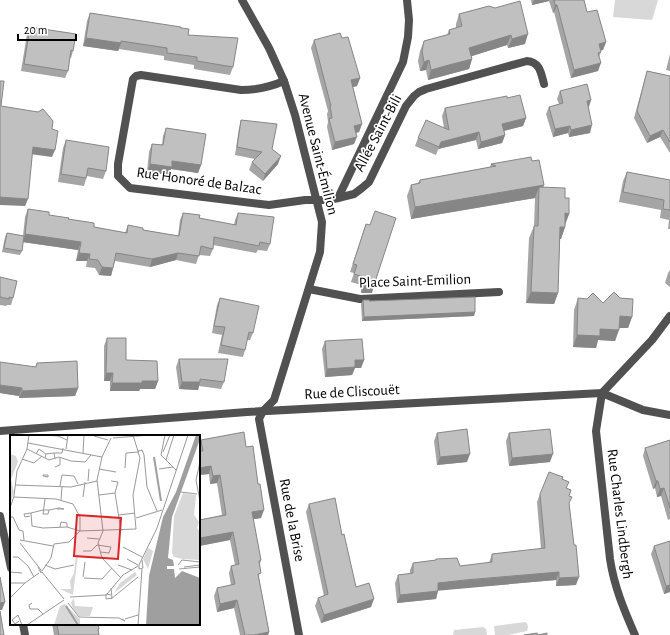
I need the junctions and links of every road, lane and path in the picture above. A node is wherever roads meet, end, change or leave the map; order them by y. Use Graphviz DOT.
graph roads {
  1 [pos="242,0"];
  2 [pos="407,0"];
  3 [pos="284,81"];
  4 [pos="544,84"];
  5 [pos="338,198"];
  6 [pos="316,200"];
  7 [pos="309,288"];
  8 [pos="499,292"];
  9 [pos="670,316"];
  10 [pos="602,393"];
  11 [pos="263,411"];
  12 [pos="670,415"];
  13 [pos="0,431"];
  14 [pos="0,516"];
  15 [pos="10,563"];
  16 [pos="23,625"];
  17 [pos="25,635"];
  18 [pos="300,635"];
  19 [pos="635,635"];
  1 -- 3 [label="street, Avenue Saint-Émilion"];
  2 -- 5 [label="street"];
  3 -- 6 [label="street, Avenue Saint-Émilion"];
  3 -- 6 [label="street, Rue Honoré de Balzac"];
  4 -- 5 [label="street, Allée Saint-Bili"];
  5 -- 6 [label="street, Allée Saint-Bili"];
  6 -- 7 [label="street, Avenue Saint-Émilion"];
  7 -- 8 [label="street, Place Saint-Emilion"];
  7 -- 11 [label="street, Avenue Saint-Émilion"];
  9 -- 10 [label="street"];
  10 -- 11 [label="street, Rue de Cliscouët"];
  10 -- 12 [label="street"];
  10 -- 19 [label="street, Rue Charles Lindbergh"];
  11 -- 13 [label="street, Rue de Cliscouët"];
  11 -- 18 [label="street, Rue de la Brise"];
  14 -- 15 [label="street"];
  16 -- 17 [label="street"];
}
